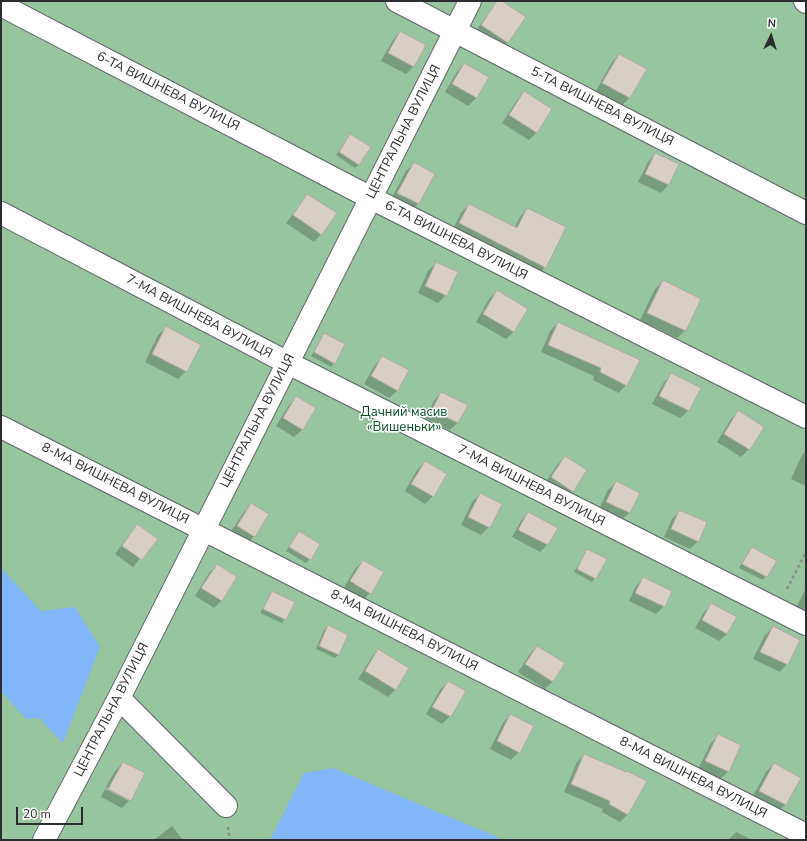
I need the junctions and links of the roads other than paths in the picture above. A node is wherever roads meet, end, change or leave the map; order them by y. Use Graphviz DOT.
graph roads {
  1 [pos="397,1"];
  2 [pos="470,1"];
  3 [pos="1,5"];
  4 [pos="455,31"];
  5 [pos="371,198"];
  6 [pos="1,213"];
  7 [pos="806,213"];
  8 [pos="288,363"];
  9 [pos="806,417"];
  10 [pos="1,427"];
  11 [pos="204,529"];
  12 [pos="806,624"];
  13 [pos="119,698"];
  14 [pos="226,806"];
  15 [pos="806,835"];
  16 [pos="44,840"];
  1 -- 4 [label="street, 5-ТА ВИШНЕВА ВУЛИЦЯ"];
  2 -- 4 [label="street, ЦЕНТРАЛЬНА ВУЛИЦЯ"];
  3 -- 5 [label="street, 6-ТА ВИШНЕВА ВУЛИЦЯ"];
  4 -- 5 [label="street, ЦЕНТРАЛЬНА ВУЛИЦЯ"];
  4 -- 7 [label="street, 5-ТА ВИШНЕВА ВУЛИЦЯ"];
  5 -- 8 [label="street, ЦЕНТРАЛЬНА ВУЛИЦЯ"];
  5 -- 9 [label="street, 6-ТА ВИШНЕВА ВУЛИЦЯ"];
  6 -- 8 [label="street, 7-МА ВИШНЕВА ВУЛИЦЯ"];
  8 -- 11 [label="street, ЦЕНТРАЛЬНА ВУЛИЦЯ"];
  8 -- 12 [label="street, 7-МА ВИШНЕВА ВУЛИЦЯ"];
  10 -- 11 [label="street, 8-МА ВИШНЕВА ВУЛИЦЯ"];
  11 -- 13 [label="street, ЦЕНТРАЛЬНА ВУЛИЦЯ"];
  11 -- 15 [label="street, 8-МА ВИШНЕВА ВУЛИЦЯ"];
  13 -- 14 [label="street"];
  13 -- 16 [label="street, ЦЕНТРАЛЬНА ВУЛИЦЯ"];
}
